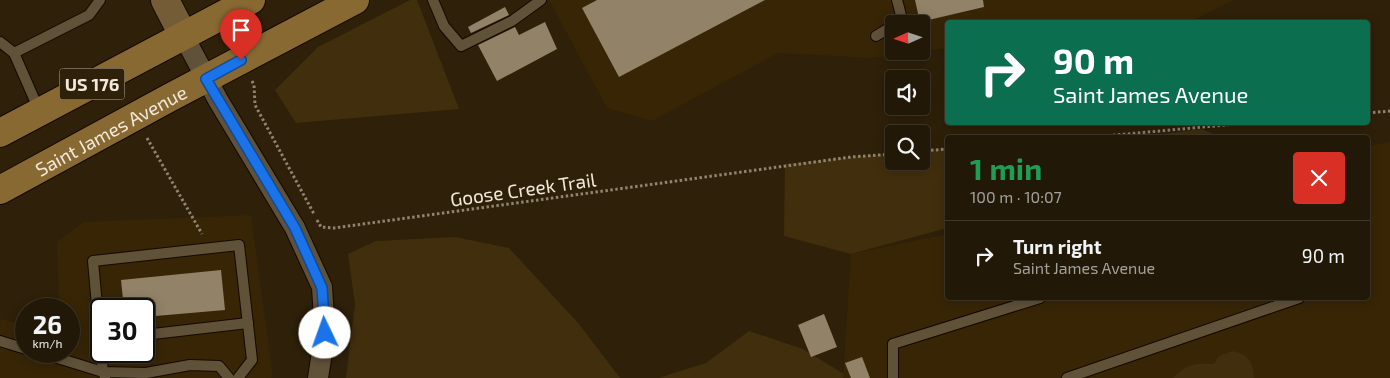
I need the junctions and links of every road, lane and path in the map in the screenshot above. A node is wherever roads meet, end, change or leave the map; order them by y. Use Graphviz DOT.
graph roads {
  1 [pos="100,0"];
  2 [pos="164,0"];
  3 [pos="251,0"];
  4 [pos="355,0"];
  5 [pos="433,0"];
  6 [pos="541,0"];
  7 [pos="897,0"];
  8 [pos="901,15"];
  9 [pos="885,30"];
  10 [pos="184,35"];
  11 [pos="876,36"];
  12 [pos="0,42"];
  13 [pos="14,53"];
  14 [pos="250,78"];
  15 [pos="206,79"];
  16 [pos="1390,111"];
  17 [pos="40,112"];
  18 [pos="1370,113"];
  19 [pos="1225,125"];
  20 [pos="0,133"];
  21 [pos="145,135"];
  22 [pos="1117,135"];
  23 [pos="945,149"];
  24 [pos="930,150"];
  25 [pos="885,155"];
  26 [pos="0,190"];
  27 [pos="210,248"];
  28 [pos="96,298"];
  29 [pos="1034,300"];
  30 [pos="1293,300"];
  31 [pos="248,323"];
  32 [pos="155,335"];
  33 [pos="0,341"];
  34 [pos="15,346"];
  35 [pos="70,363"];
  36 [pos="104,375"];
  37 [pos="229,378"];
  38 [pos="238,378"];
  39 [pos="318,378"];
  40 [pos="893,378"];
  41 [pos="1067,378"];
  1 -- 13 [label="lane"];
  2 -- 10 [label="street"];
  3 -- 10 [label="main road, US 176"];
  4 -- 15 [label="main road, Saint James Avenue"];
  5 -- 6 [label="lane"];
  7 -- 8 [label="lane"];
  9 -- 11 [label="lane"];
  10 -- 15 [label="street"];
  10 -- 17 [label="main road, US 176"];
  12 -- 13 [label="lane"];
  13 -- 17 [label="lane"];
  14 -- 25 [label="path, Goose Creek Trail"];
  15 -- 26 [label="main road, Saint James Avenue"];
  15 -- 39 [label="street"];
  16 -- 18 [label="path"];
  17 -- 20 [label="main road, US 176"];
  19 -- 22 [label="path"];
  21 -- 27 [label="path"];
  23 -- 24 [label="path"];
  27 -- 28 [label="lane"];
  27 -- 31 [label="lane"];
  29 -- 40 [label="lane"];
  30 -- 41 [label="lane"];
  31 -- 32 [label="lane"];
  31 -- 38 [label="lane"];
  33 -- 34 [label="lane"];
  35 -- 36 [label="lane"];
  36 -- 37 [label="lane"];
}
